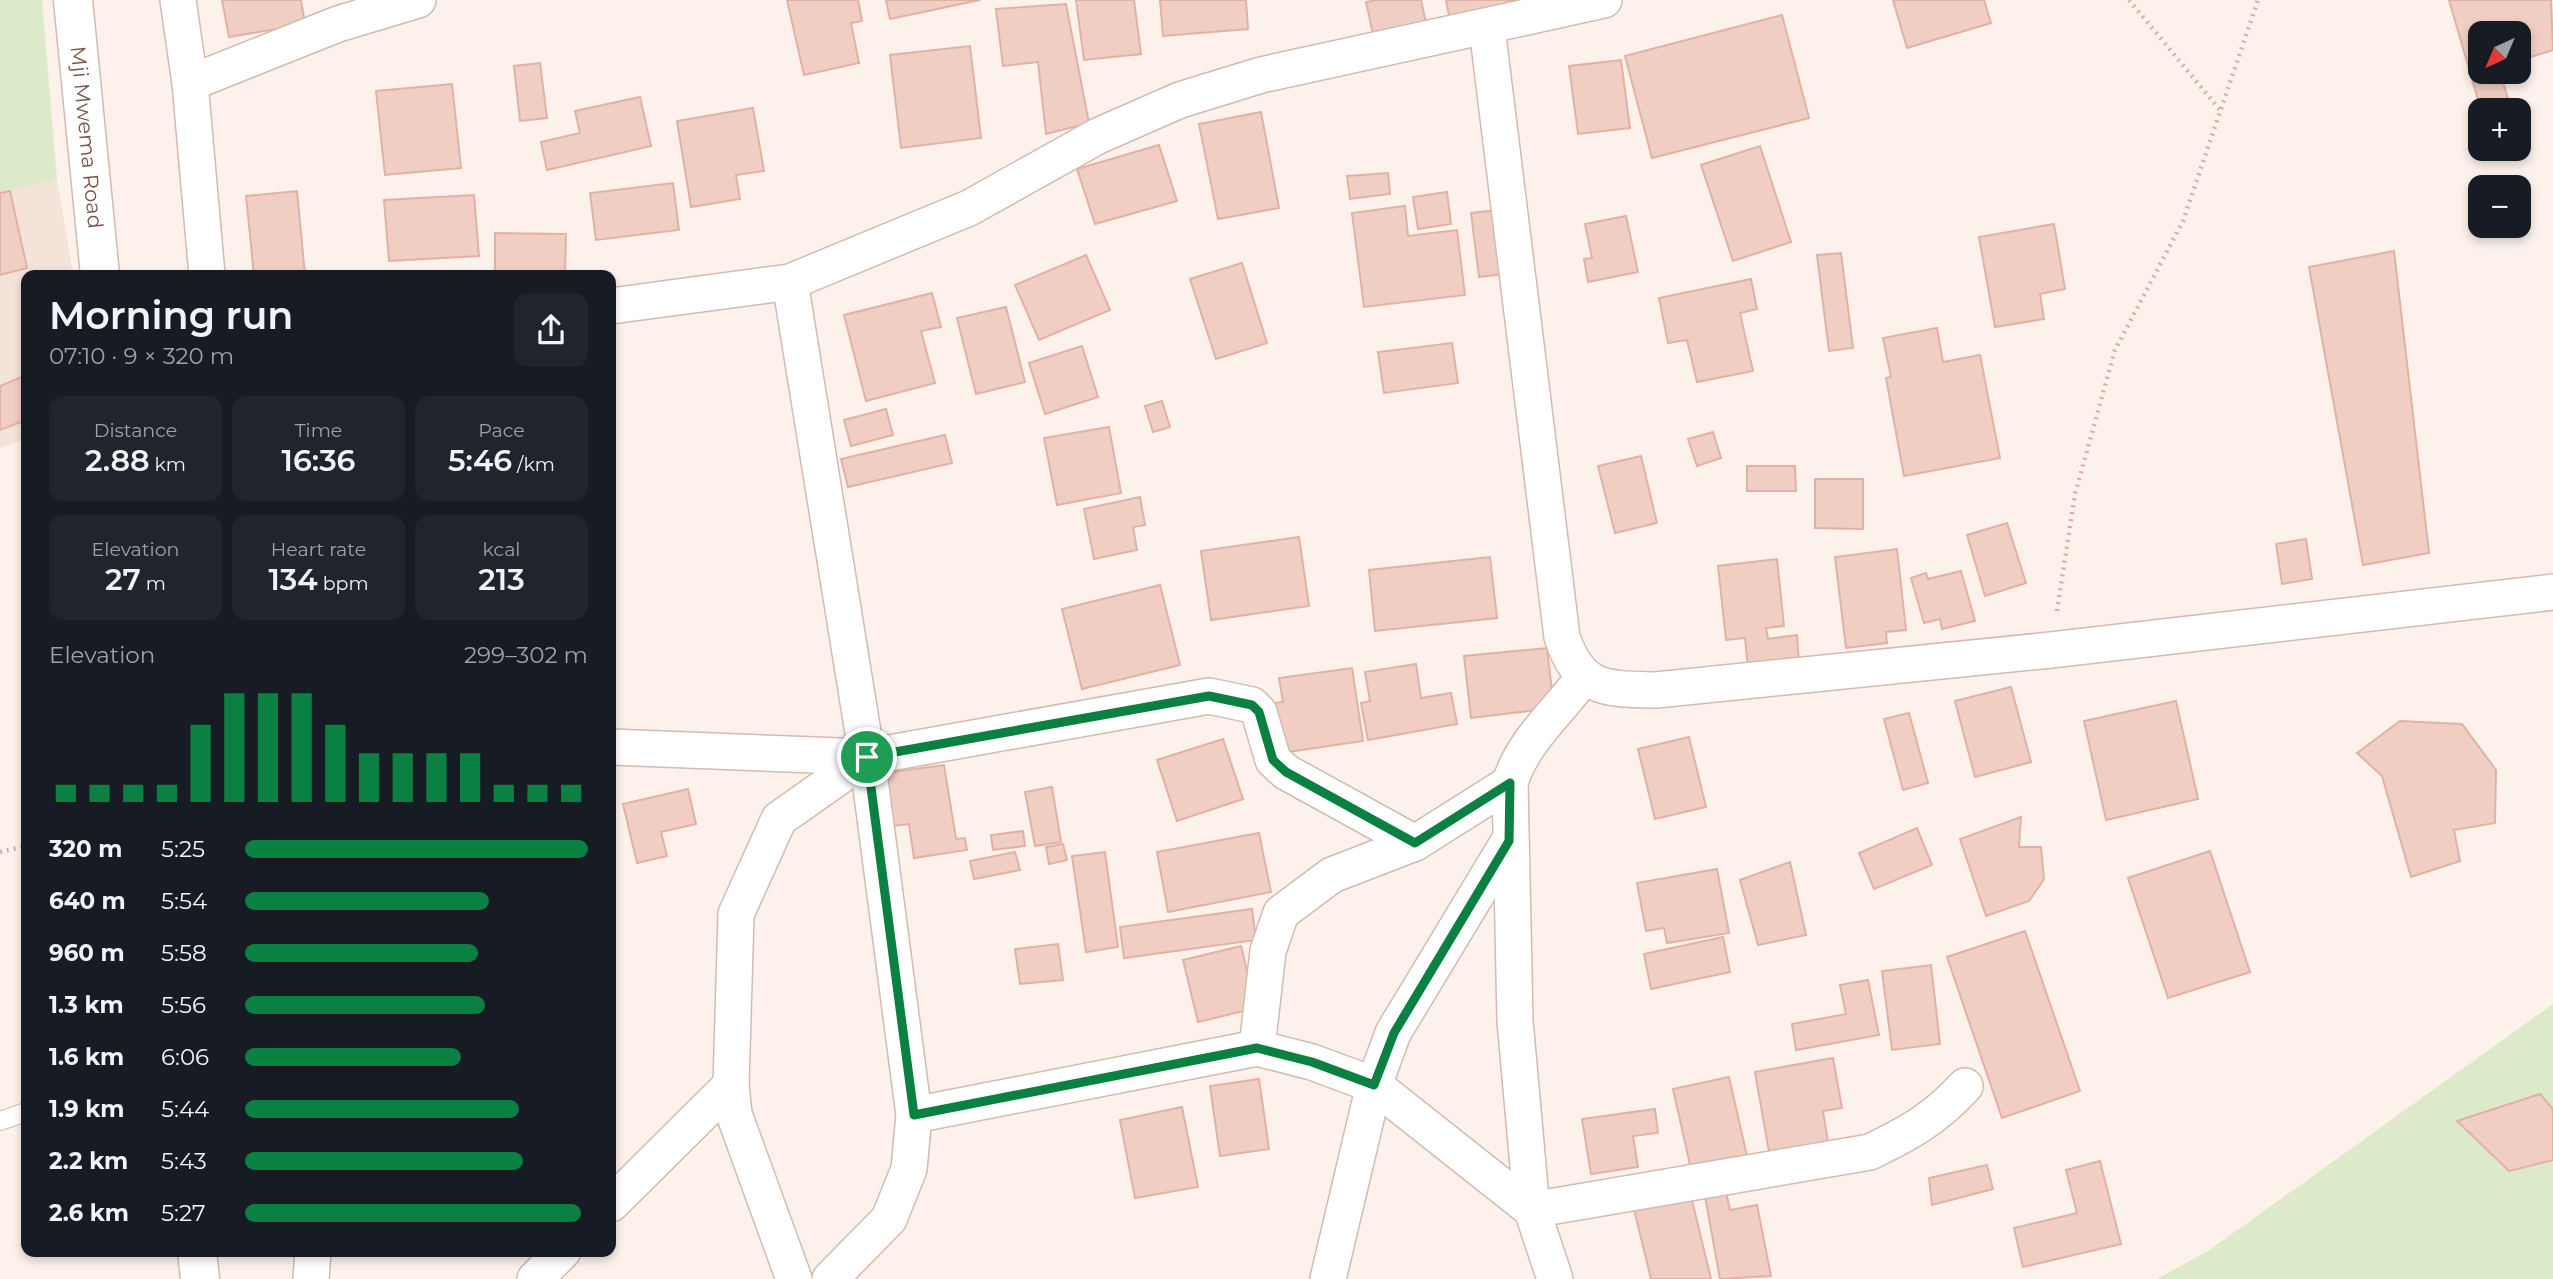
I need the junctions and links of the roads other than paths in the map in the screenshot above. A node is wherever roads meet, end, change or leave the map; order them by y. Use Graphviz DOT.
graph roads {
  1 [pos="73,0"];
  2 [pos="178,0"];
  3 [pos="418,0"];
  4 [pos="1604,0"];
  5 [pos="1487,27"];
  6 [pos="190,83"];
  7 [pos="100,270"];
  8 [pos="207,270"];
  9 [pos="790,282"];
  10 [pos="616,305"];
  11 [pos="2553,592"];
  12 [pos="1583,678"];
  13 [pos="616,747"];
  14 [pos="867,757"];
  15 [pos="1510,783"];
  16 [pos="1509,841"];
  17 [pos="1415,843"];
  18 [pos="1257,1048"];
  19 [pos="731,1085"];
  20 [pos="1374,1085"];
  21 [pos="1965,1086"];
  22 [pos="21,1114"];
  23 [pos="914,1115"];
  24 [pos="0,1121"];
  25 [pos="616,1199"];
  26 [pos="1532,1210"];
  27 [pos="198,1257"];
  28 [pos="313,1257"];
  29 [pos="557,1257"];
  30 [pos="200,1279"];
  31 [pos="311,1279"];
  32 [pos="535,1279"];
  33 [pos="794,1279"];
  34 [pos="830,1279"];
  35 [pos="1328,1279"];
  36 [pos="1555,1279"];
  1 -- 7 [label="main road, Mji Mwema Road"];
  2 -- 6 [label="street"];
  3 -- 6 [label="street"];
  4 -- 5 [label="street"];
  5 -- 9 [label="street"];
  5 -- 12 [label="street"];
  6 -- 8 [label="street"];
  9 -- 10 [label="street"];
  9 -- 14 [label="street"];
  11 -- 12 [label="street"];
  12 -- 15 [label="street"];
  13 -- 14 [label="street"];
  14 -- 17 [label="street"];
  14 -- 19 [label="street"];
  14 -- 23 [label="street"];
  15 -- 16 [label="street"];
  15 -- 17 [label="street"];
  16 -- 20 [label="street"];
  16 -- 26 [label="street"];
  17 -- 18 [label="street"];
  18 -- 20 [label="street"];
  18 -- 23 [label="street"];
  19 -- 25 [label="street"];
  19 -- 33 [label="street"];
  20 -- 26 [label="street"];
  20 -- 35 [label="street"];
  21 -- 26 [label="street"];
  22 -- 24 [label="lane"];
  23 -- 34 [label="street"];
  26 -- 36 [label="street"];
  27 -- 30 [label="main road"];
  28 -- 31 [label="street"];
  29 -- 32 [label="street"];
}
